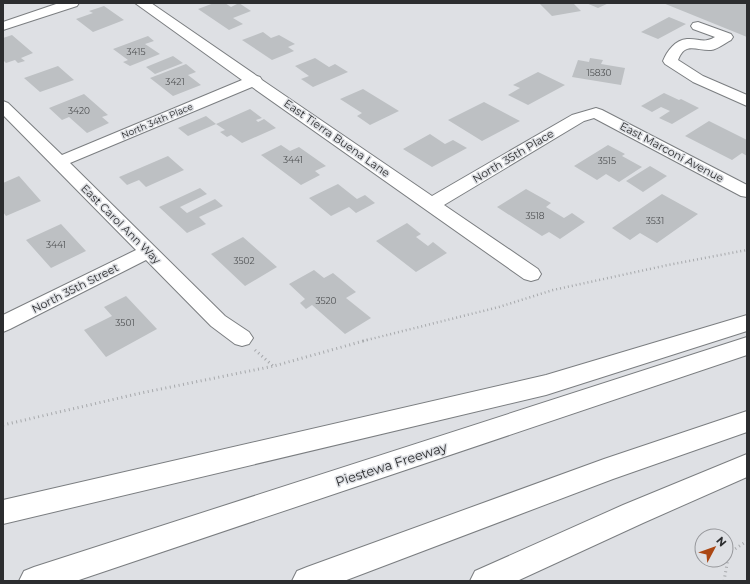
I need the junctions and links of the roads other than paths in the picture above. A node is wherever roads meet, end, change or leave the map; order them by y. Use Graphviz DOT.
graph roads {
  1 [pos="72,3"];
  2 [pos="142,3"];
  3 [pos="3,26"];
  4 [pos="698,26"];
  5 [pos="255,80"];
  6 [pos="747,101"];
  7 [pos="3,106"];
  8 [pos="596,113"];
  9 [pos="59,162"];
  10 [pos="747,192"];
  11 [pos="432,204"];
  12 [pos="147,252"];
  13 [pos="531,274"];
  14 [pos="747,323"];
  15 [pos="3,324"];
  16 [pos="242,338"];
  17 [pos="747,346"];
  18 [pos="747,421"];
  19 [pos="747,465"];
  20 [pos="3,512"];
  21 [pos="34,581"];
  22 [pos="307,581"];
  23 [pos="485,581"];
  1 -- 3 [label="street"];
  2 -- 5 [label="street, East Tierra Buena Lane"];
  4 -- 6 [label="street"];
  5 -- 9 [label="street, North 34th Place"];
  5 -- 11 [label="street, East Tierra Buena Lane"];
  7 -- 9 [label="street, East Carol Ann Way"];
  8 -- 10 [label="street, East Marconi Avenue"];
  8 -- 11 [label="street, North 35th Place"];
  9 -- 12 [label="street, East Carol Ann Way"];
  11 -- 13 [label="street, East Tierra Buena Lane"];
  12 -- 15 [label="street, North 35th Street"];
  12 -- 16 [label="street, East Carol Ann Way"];
  14 -- 20 [label="highway"];
  17 -- 21 [label="highway, Piestewa Freeway"];
  18 -- 22 [label="highway"];
  19 -- 23 [label="highway"];
}
